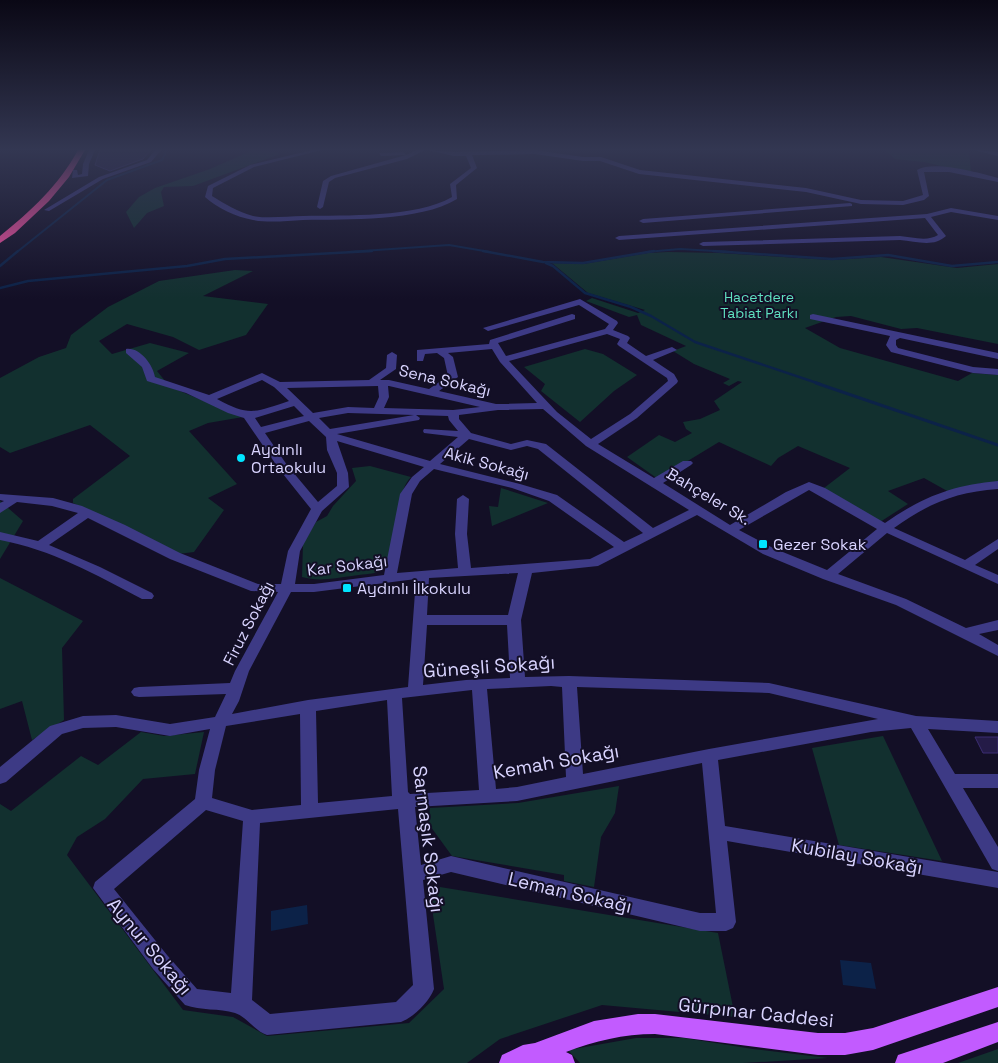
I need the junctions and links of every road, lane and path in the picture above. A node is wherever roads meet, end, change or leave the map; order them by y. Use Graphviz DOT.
graph roads {
  1 [pos="43,200"];
  2 [pos="57,200"];
  3 [pos="65,200"];
  4 [pos="213,200"];
  5 [pos="322,200"];
  6 [pos="453,200"];
  7 [pos="848,200"];
  8 [pos="919,200"];
  9 [pos="320,207"];
  10 [pos="22,209"];
  11 [pos="46,210"];
  12 [pos="724,215"];
  13 [pos="910,216"];
  14 [pos="927,216"];
  15 [pos="870,219"];
  16 [pos="998,219"];
  17 [pos="643,220"];
  18 [pos="743,228"];
  19 [pos="0,230"];
  20 [pos="619,238"];
  21 [pos="906,238"];
  22 [pos="0,240"];
  23 [pos="703,244"];
  24 [pos="0,247"];
  25 [pos="813,316"];
  26 [pos="572,317"];
  27 [pos="488,328"];
  28 [pos="608,331"];
  29 [pos="898,335"];
  30 [pos="494,344"];
  31 [pos="672,350"];
  32 [pos="128,351"];
  33 [pos="440,351"];
  34 [pos="392,354"];
  35 [pos="998,356"];
  36 [pos="420,359"];
  37 [pos="646,359"];
  38 [pos="503,360"];
  39 [pos="998,372"];
  40 [pos="379,384"];
  41 [pos="278,385"];
  42 [pos="431,392"];
  43 [pos="209,399"];
  44 [pos="294,403"];
  45 [pos="546,406"];
  46 [pos="496,407"];
  47 [pos="377,411"];
  48 [pos="426,413"];
  49 [pos="453,413"];
  50 [pos="248,416"];
  51 [pos="309,417"];
  52 [pos="260,431"];
  53 [pos="428,431"];
  54 [pos="329,434"];
  55 [pos="467,435"];
  56 [pos="590,444"];
  57 [pos="687,463"];
  58 [pos="432,465"];
  59 [pos="654,483"];
  60 [pos="998,485"];
  61 [pos="463,499"];
  62 [pos="6,501"];
  63 [pos="317,509"];
  64 [pos="698,510"];
  65 [pos="87,513"];
  66 [pos="884,528"];
  67 [pos="730,530"];
  68 [pos="651,533"];
  69 [pos="0,536"];
  70 [pos="998,543"];
  71 [pos="39,547"];
  72 [pos="622,548"];
  73 [pos="966,565"];
  74 [pos="526,569"];
  75 [pos="465,571"];
  76 [pos="423,574"];
  77 [pos="828,576"];
  78 [pos="390,577"];
  79 [pos="998,580"];
  80 [pos="287,588"];
  81 [pos="147,596"];
  82 [pos="420,620"];
  83 [pos="514,620"];
  84 [pos="998,625"];
  85 [pos="964,633"];
  86 [pos="998,651"];
  87 [pos="569,681"];
  88 [pos="518,683"];
  89 [pos="479,685"];
  90 [pos="235,688"];
  91 [pos="415,691"];
  92 [pos="139,692"];
  93 [pos="394,694"];
  94 [pos="308,706"];
  95 [pos="220,722"];
  96 [pos="916,722"];
  97 [pos="998,727"];
  98 [pos="709,754"];
  99 [pos="0,777"];
  100 [pos="575,781"];
  101 [pos="950,781"];
  102 [pos="998,781"];
  103 [pos="488,795"];
  104 [pos="406,801"];
  105 [pos="203,802"];
  106 [pos="310,811"];
  107 [pos="252,817"];
  108 [pos="716,832"];
  109 [pos="998,863"];
  110 [pos="414,875"];
  111 [pos="998,880"];
  112 [pos="424,989"];
  113 [pos="998,997"];
  114 [pos="241,1004"];
  115 [pos="998,1032"];
  116 [pos="536,1052"];
  117 [pos="510,1063"];
  118 [pos="564,1063"];
  119 [pos="906,1063"];
  1 -- 22 [label="highway"];
  2 -- 11 [label="street"];
  3 -- 11 [label="street"];
  4 -- 6 [label="street"];
  5 -- 9 [label="street"];
  7 -- 8 [label="street"];
  10 -- 19 [label="highway"];
  11 -- 24 [label="highway"];
  12 -- 13 [label="street"];
  12 -- 17 [label="street"];
  12 -- 18 [label="street"];
  13 -- 14 [label="street"];
  13 -- 15 [label="street"];
  14 -- 16 [label="street"];
  14 -- 21 [label="street"];
  15 -- 18 [label="street"];
  15 -- 21 [label="street"];
  18 -- 20 [label="street"];
  21 -- 23 [label="street"];
  25 -- 29 [label="street"];
  26 -- 30 [label="street"];
  27 -- 28 [label="street"];
  28 -- 37 [label="street"];
  28 -- 38 [label="street"];
  29 -- 35 [label="street"];
  29 -- 39 [label="street"];
  30 -- 33 [label="street"];
  30 -- 38 [label="street, Bahçeler Sk."];
  31 -- 37 [label="street"];
  32 -- 43 [label="street"];
  33 -- 36 [label="street"];
  33 -- 42 [label="street"];
  34 -- 40 [label="street"];
  37 -- 56 [label="street"];
  38 -- 45 [label="street, Bahçeler Sk."];
  40 -- 41 [label="street, Sena Sokağı"];
  40 -- 42 [label="street, Sena Sokağı"];
  40 -- 47 [label="street"];
  41 -- 43 [label="street"];
  41 -- 44 [label="street"];
  42 -- 46 [label="street, Sena Sokağı"];
  43 -- 50 [label="street"];
  44 -- 50 [label="street"];
  44 -- 51 [label="street"];
  45 -- 46 [label="street, Sena Sokağı"];
  45 -- 56 [label="street, Bahçeler Sk."];
  46 -- 49 [label="street"];
  47 -- 48 [label="street"];
  47 -- 51 [label="street"];
  48 -- 49 [label="street"];
  48 -- 54 [label="street"];
  49 -- 55 [label="street"];
  50 -- 52 [label="street"];
  51 -- 52 [label="street"];
  51 -- 54 [label="street"];
  52 -- 63 [label="street"];
  53 -- 55 [label="street"];
  54 -- 58 [label="street, Akik Sokağı"];
  54 -- 63 [label="street"];
  55 -- 58 [label="street"];
  55 -- 68 [label="street"];
  56 -- 59 [label="street, Bahçeler Sk."];
  57 -- 59 [label="street"];
  58 -- 72 [label="street, Akik Sokağı"];
  58 -- 78 [label="street"];
  59 -- 64 [label="street, Bahçeler Sk."];
  60 -- 66 [label="street"];
  61 -- 75 [label="street"];
  62 -- 65 [label="street, Kar Sokağı"];
  63 -- 80 [label="street, Firuz Sokağı"];
  64 -- 67 [label="street, Bahçeler Sk."];
  64 -- 68 [label="street, Kar Sokağı"];
  65 -- 71 [label="street"];
  65 -- 80 [label="street, Kar Sokağı"];
  66 -- 67 [label="street"];
  66 -- 73 [label="street"];
  66 -- 77 [label="street"];
  67 -- 77 [label="street, Bahçeler Sk."];
  68 -- 72 [label="street, Kar Sokağı"];
  69 -- 71 [label="street"];
  70 -- 73 [label="street"];
  71 -- 81 [label="street"];
  72 -- 74 [label="street, Kar Sokağı"];
  73 -- 79 [label="street"];
  74 -- 75 [label="street, Kar Sokağı"];
  74 -- 83 [label="street"];
  75 -- 76 [label="street, Kar Sokağı"];
  76 -- 78 [label="street, Kar Sokağı"];
  76 -- 82 [label="street"];
  77 -- 85 [label="street, Bahçeler Sk."];
  78 -- 80 [label="street, Kar Sokağı"];
  80 -- 90 [label="street, Firuz Sokağı"];
  82 -- 83 [label="street"];
  82 -- 91 [label="street"];
  83 -- 88 [label="street"];
  84 -- 85 [label="street"];
  85 -- 86 [label="street, Bahçeler Sk."];
  87 -- 88 [label="street, Güneşli Sokağı"];
  87 -- 96 [label="street, Güneşli Sokağı"];
  87 -- 100 [label="street"];
  88 -- 89 [label="street, Güneşli Sokağı"];
  89 -- 91 [label="street, Güneşli Sokağı"];
  89 -- 103 [label="street"];
  90 -- 92 [label="street"];
  90 -- 95 [label="street, Firuz Sokağı"];
  91 -- 93 [label="street, Güneşli Sokağı"];
  93 -- 94 [label="street, Güneşli Sokağı"];
  93 -- 104 [label="street, Sarmaşık Sokağı"];
  94 -- 95 [label="street, Güneşli Sokağı"];
  94 -- 106 [label="street"];
  95 -- 99 [label="street, Güneşli Sokağı"];
  95 -- 105 [label="street, Firuz Sokağı"];
  96 -- 97 [label="street, Güneşli Sokağı"];
  96 -- 98 [label="street, Kemah Sokağı"];
  96 -- 101 [label="street"];
  98 -- 100 [label="street, Kemah Sokağı"];
  98 -- 108 [label="street"];
  100 -- 103 [label="street, Kemah Sokağı"];
  101 -- 102 [label="street"];
  101 -- 109 [label="street"];
  103 -- 104 [label="street, Kemah Sokağı"];
  104 -- 106 [label="street, Kemah Sokağı"];
  104 -- 110 [label="street, Sarmaşık Sokağı"];
  105 -- 107 [label="street, Kemah Sokağı"];
  105 -- 114 [label="street, Aynur Sokağı"];
  106 -- 107 [label="street, Kemah Sokağı"];
  107 -- 114 [label="street"];
  108 -- 110 [label="street, Leman Sokağı"];
  108 -- 111 [label="street, Kubilay Sokağı"];
  110 -- 112 [label="street, Sarmaşık Sokağı"];
  112 -- 114 [label="street, Aynur Sokağı"];
  113 -- 116 [label="main road, Gürpınar Caddesi"];
  115 -- 119 [label="main road"];
  116 -- 117 [label="main road, Gürpınar Caddesi"];
  116 -- 118 [label="main road"];
}
